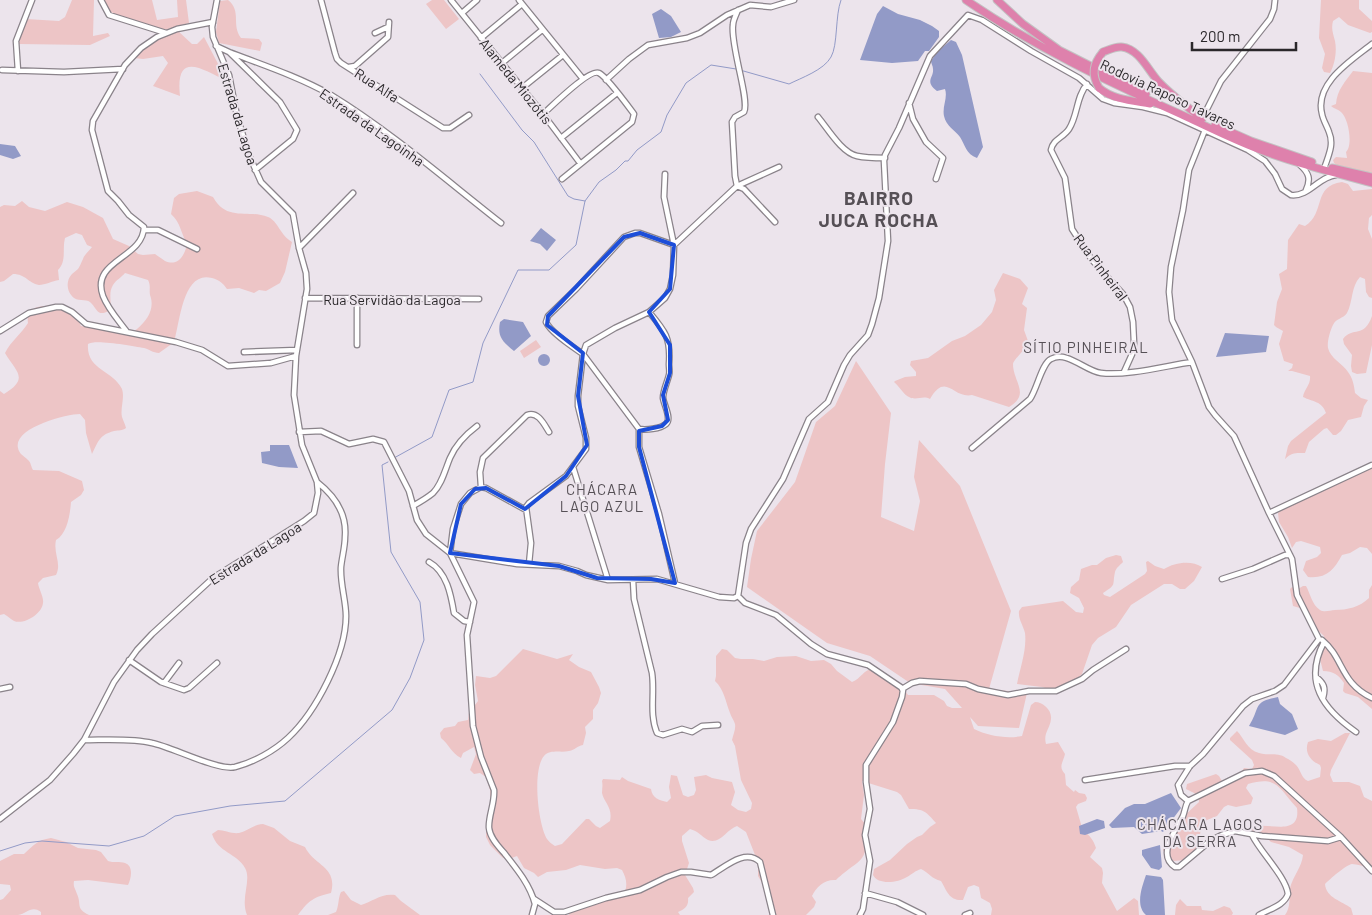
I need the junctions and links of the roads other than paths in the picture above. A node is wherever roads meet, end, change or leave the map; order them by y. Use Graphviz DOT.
graph roads {
  1 [pos="32,0"];
  2 [pos="101,0"];
  3 [pos="217,0"];
  4 [pos="321,0"];
  5 [pos="451,0"];
  6 [pos="477,0"];
  7 [pos="794,0"];
  8 [pos="966,0"];
  9 [pos="997,0"];
  10 [pos="1275,0"];
  11 [pos="520,2"];
  12 [pos="750,2"];
  13 [pos="738,10"];
  14 [pos="462,13"];
  15 [pos="214,22"];
  16 [pos="542,30"];
  17 [pos="166,33"];
  18 [pos="375,33"];
  19 [pos="481,38"];
  20 [pos="1372,44"];
  21 [pos="216,46"];
  22 [pos="229,52"];
  23 [pos="1059,53"];
  24 [pos="563,54"];
  25 [pos="502,63"];
  26 [pos="348,67"];
  27 [pos="123,69"];
  28 [pos="1,70"];
  29 [pos="18,71"];
  30 [pos="583,79"];
  31 [pos="606,80"];
  32 [pos="1087,84"];
  33 [pos="522,88"];
  34 [pos="617,93"];
  35 [pos="909,103"];
  36 [pos="1164,107"];
  37 [pos="543,114"];
  38 [pos="469,115"];
  39 [pos="818,117"];
  40 [pos="1202,119"];
  41 [pos="1205,130"];
  42 [pos="561,138"];
  43 [pos="884,158"];
  44 [pos="580,163"];
  45 [pos="1298,163"];
  46 [pos="1325,166"];
  47 [pos="779,167"];
  48 [pos="255,170"];
  49 [pos="665,174"];
  50 [pos="1341,175"];
  51 [pos="1372,177"];
  52 [pos="562,179"];
  53 [pos="936,179"];
  54 [pos="1372,183"];
  55 [pos="737,186"];
  56 [pos="1306,192"];
  57 [pos="353,193"];
  58 [pos="775,222"];
  59 [pos="501,223"];
  60 [pos="144,230"];
  61 [pos="674,245"];
  62 [pos="299,248"];
  63 [pos="197,249"];
  64 [pos="305,298"];
  65 [pos="357,298"];
  66 [pos="479,299"];
  67 [pos="649,312"];
  68 [pos="0,331"];
  69 [pos="128,332"];
  70 [pos="357,345"];
  71 [pos="244,352"];
  72 [pos="297,353"];
  73 [pos="583,354"];
  74 [pos="1192,362"];
  75 [pos="1124,372"];
  76 [pos="477,426"];
  77 [pos="639,429"];
  78 [pos="300,432"];
  79 [pos="549,432"];
  80 [pos="972,448"];
  81 [pos="1372,465"];
  82 [pos="573,467"];
  83 [pos="317,482"];
  84 [pos="481,487"];
  85 [pos="413,506"];
  86 [pos="526,510"];
  87 [pos="1269,513"];
  88 [pos="450,553"];
  89 [pos="1290,555"];
  90 [pos="429,562"];
  91 [pos="529,564"];
  92 [pos="1222,579"];
  93 [pos="608,580"];
  94 [pos="633,580"];
  95 [pos="675,584"];
  96 [pos="738,596"];
  97 [pos="470,622"];
  98 [pos="1322,641"];
  99 [pos="1126,649"];
  100 [pos="129,660"];
  101 [pos="179,663"];
  102 [pos="217,663"];
  103 [pos="164,683"];
  104 [pos="10,687"];
  105 [pos="0,689"];
  106 [pos="902,689"];
  107 [pos="1372,698"];
  108 [pos="718,725"];
  109 [pos="1356,732"];
  110 [pos="84,740"];
  111 [pos="1190,766"];
  112 [pos="1085,780"];
  113 [pos="1188,801"];
  114 [pos="0,819"];
  115 [pos="1252,834"];
  116 [pos="1341,837"];
  117 [pos="1372,871"];
  118 [pos="865,893"];
  119 [pos="534,899"];
  120 [pos="532,915"];
  121 [pos="773,915"];
  122 [pos="860,915"];
  123 [pos="923,915"];
  124 [pos="1259,915"];
  1 -- 29 [label="street"];
  2 -- 17 [label="street"];
  3 -- 15 [label="street, Estrada da Lagoa"];
  4 -- 26 [label="street, Rua Alfa"];
  5 -- 14 [label="street, Alameda Miozótis"];
  6 -- 14 [label="street"];
  7 -- 12 [label="street"];
  8 -- 23 [label="highway, Rodovia Raposo Tavares"];
  9 -- 23 [label="highway, Rodovia Raposo Tavares"];
  10 -- 40 [label="street"];
  11 -- 16 [label="street"];
  11 -- 19 [label="street"];
  12 -- 13 [label="street"];
  13 -- 31 [label="street"];
  13 -- 55 [label="street"];
  14 -- 19 [label="street, Alameda Miozótis"];
  15 -- 17 [label="street"];
  15 -- 21 [label="street, Estrada da Lagoa"];
  16 -- 24 [label="street"];
  16 -- 25 [label="street"];
  17 -- 27 [label="street"];
  18 -- 26 [label="street"];
  19 -- 25 [label="street, Alameda Miozótis"];
  20 -- 46 [label="street"];
  21 -- 22 [label="street, Estrada da Lagoinha"];
  21 -- 48 [label="street, Estrada da Lagoa"];
  22 -- 48 [label="street"];
  22 -- 59 [label="street, Estrada da Lagoinha"];
  23 -- 36 [label="highway, Rodovia Raposo Tavares"];
  23 -- 40 [label="highway, Rodovia Raposo Tavares"];
  24 -- 30 [label="street"];
  24 -- 33 [label="street"];
  25 -- 33 [label="street, Alameda Miozótis"];
  26 -- 38 [label="street, Rua Alfa"];
  27 -- 29 [label="street"];
  27 -- 60 [label="street"];
  28 -- 29 [label="street"];
  30 -- 31 [label="street"];
  30 -- 37 [label="street"];
  31 -- 34 [label="street"];
  32 -- 35 [label="street"];
  32 -- 41 [label="street"];
  32 -- 75 [label="street, Rua Pinheiral"];
  33 -- 37 [label="street, Alameda Miozótis"];
  34 -- 42 [label="street"];
  34 -- 44 [label="street"];
  35 -- 43 [label="street"];
  35 -- 53 [label="street"];
  36 -- 40 [label="highway, bridge"];
  36 -- 45 [label="highway, Rodovia Raposo Tavares"];
  37 -- 42 [label="street, Alameda Miozótis"];
  39 -- 43 [label="street"];
  40 -- 46 [label="highway, Rodovia Raposo Tavares"];
  41 -- 56 [label="street"];
  41 -- 74 [label="street"];
  42 -- 44 [label="street, Alameda Miozótis"];
  43 -- 96 [label="street"];
  44 -- 52 [label="street"];
  45 -- 50 [label="highway, Rodovia Raposo Tavares"];
  45 -- 56 [label="street"];
  46 -- 51 [label="highway, Rodovia Raposo Tavares"];
  47 -- 55 [label="street"];
  48 -- 62 [label="street, Estrada da Lagoa"];
  49 -- 61 [label="street"];
  50 -- 54 [label="highway, Rodovia Raposo Tavares"];
  50 -- 56 [label="street"];
  55 -- 58 [label="street"];
  55 -- 61 [label="street"];
  57 -- 62 [label="street"];
  60 -- 63 [label="street"];
  60 -- 69 [label="street"];
  61 -- 67 [label="street"];
  61 -- 73 [label="street"];
  62 -- 64 [label="street, Estrada da Lagoa"];
  64 -- 65 [label="street, Rua Servidão da Lagoa"];
  64 -- 72 [label="street, Estrada da Lagoa"];
  65 -- 66 [label="street, Rua Servidão da Lagoa"];
  65 -- 70 [label="street"];
  67 -- 73 [label="street"];
  67 -- 77 [label="street"];
  68 -- 69 [label="street"];
  69 -- 72 [label="street"];
  71 -- 72 [label="street"];
  72 -- 78 [label="street, Estrada da Lagoa"];
  73 -- 77 [label="street"];
  73 -- 82 [label="street"];
  74 -- 75 [label="street"];
  74 -- 87 [label="street"];
  75 -- 80 [label="street"];
  76 -- 85 [label="street"];
  77 -- 95 [label="street"];
  78 -- 83 [label="street, Estrada da Lagoa"];
  78 -- 85 [label="street"];
  79 -- 84 [label="street"];
  81 -- 87 [label="street"];
  82 -- 86 [label="street"];
  82 -- 93 [label="street"];
  83 -- 100 [label="street, Estrada da Lagoa"];
  83 -- 110 [label="street"];
  84 -- 86 [label="street"];
  84 -- 88 [label="street"];
  85 -- 88 [label="street"];
  86 -- 91 [label="street"];
  87 -- 89 [label="street"];
  88 -- 91 [label="street"];
  88 -- 97 [label="street"];
  89 -- 92 [label="street"];
  89 -- 98 [label="street"];
  90 -- 97 [label="street"];
  91 -- 93 [label="street"];
  93 -- 94 [label="street"];
  94 -- 95 [label="street"];
  94 -- 108 [label="street"];
  95 -- 96 [label="street"];
  96 -- 106 [label="street"];
  97 -- 119 [label="street"];
  98 -- 107 [label="street"];
  98 -- 109 [label="street"];
  98 -- 111 [label="street"];
  99 -- 106 [label="street"];
  100 -- 103 [label="street"];
  100 -- 110 [label="street, Estrada da Lagoa"];
  101 -- 103 [label="street"];
  102 -- 103 [label="street"];
  104 -- 105 [label="street"];
  106 -- 118 [label="street"];
  110 -- 114 [label="street, Estrada da Lagoa"];
  111 -- 112 [label="street"];
  111 -- 113 [label="street"];
  113 -- 115 [label="street"];
  113 -- 116 [label="street"];
  115 -- 116 [label="street"];
  115 -- 124 [label="street"];
  116 -- 117 [label="street"];
  118 -- 122 [label="street"];
  118 -- 123 [label="street"];
  119 -- 120 [label="street"];
  119 -- 121 [label="street"];
}
